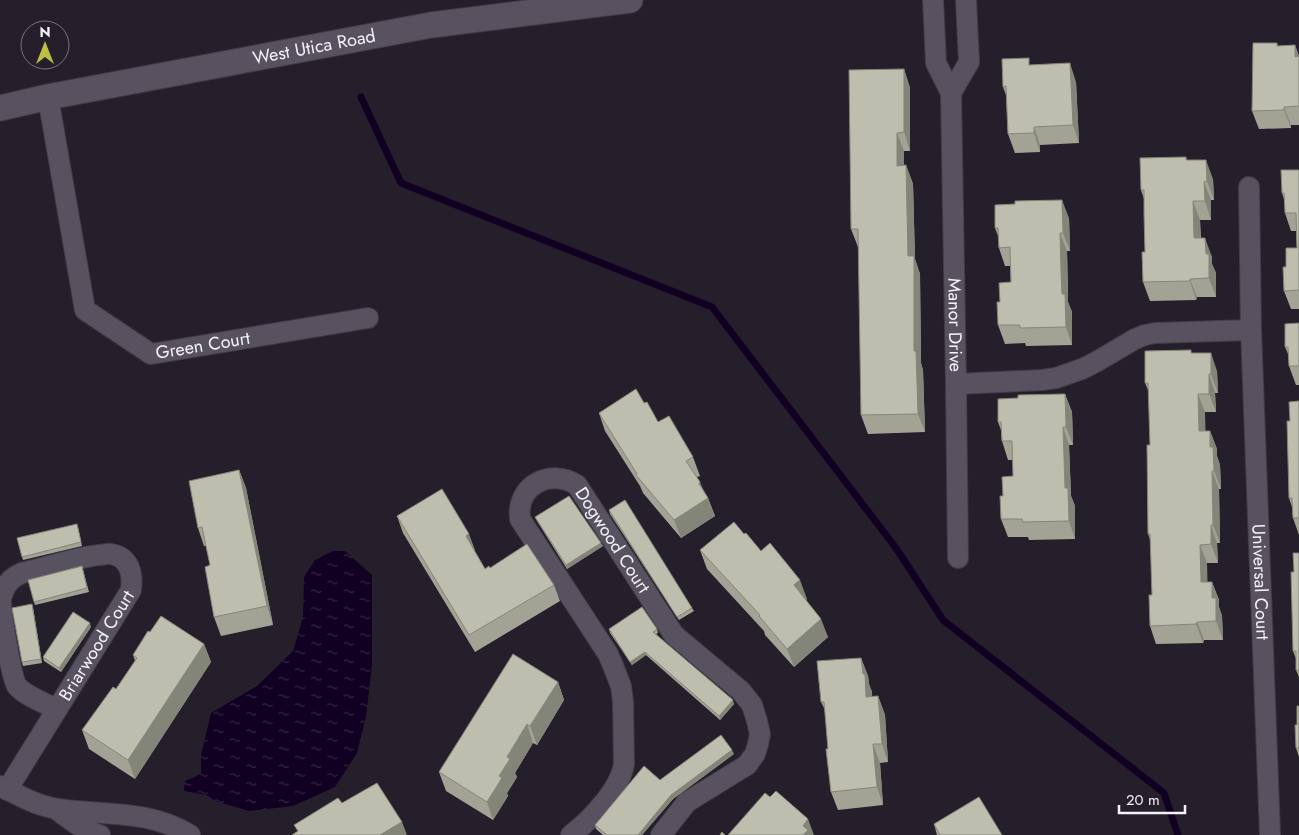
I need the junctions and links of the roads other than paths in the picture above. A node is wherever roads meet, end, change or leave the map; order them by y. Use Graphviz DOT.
graph roads {
  1 [pos="630,0"];
  2 [pos="934,0"];
  3 [pos="966,0"];
  4 [pos="950,93"];
  5 [pos="48,97"];
  6 [pos="0,108"];
  7 [pos="1248,187"];
  8 [pos="368,318"];
  9 [pos="1252,330"];
  10 [pos="956,384"];
  11 [pos="958,558"];
  12 [pos="57,709"];
  13 [pos="4,788"];
  14 [pos="56,809"];
  15 [pos="69,829"];
  16 [pos="100,835"];
  17 [pos="190,835"];
  18 [pos="571,835"];
  19 [pos="661,835"];
  20 [pos="1270,835"];
  1 -- 5 [label="street, West Utica Road"];
  2 -- 4 [label="street, Manor Drive"];
  3 -- 4 [label="street"];
  4 -- 10 [label="street, Manor Drive"];
  5 -- 6 [label="street, West Utica Road"];
  5 -- 8 [label="street, Green Court"];
  7 -- 9 [label="street, Universal Court"];
  9 -- 10 [label="street"];
  9 -- 20 [label="street, Universal Court"];
  10 -- 11 [label="street, Manor Drive"];
  12 -- 12 [label="street, Briarwood Court"];
  12 -- 13 [label="street, Briarwood Court"];
  13 -- 14 [label="street"];
  14 -- 15 [label="street"];
  14 -- 17 [label="street"];
  15 -- 16 [label="street"];
  18 -- 19 [label="street, Dogwood Court"];
}
